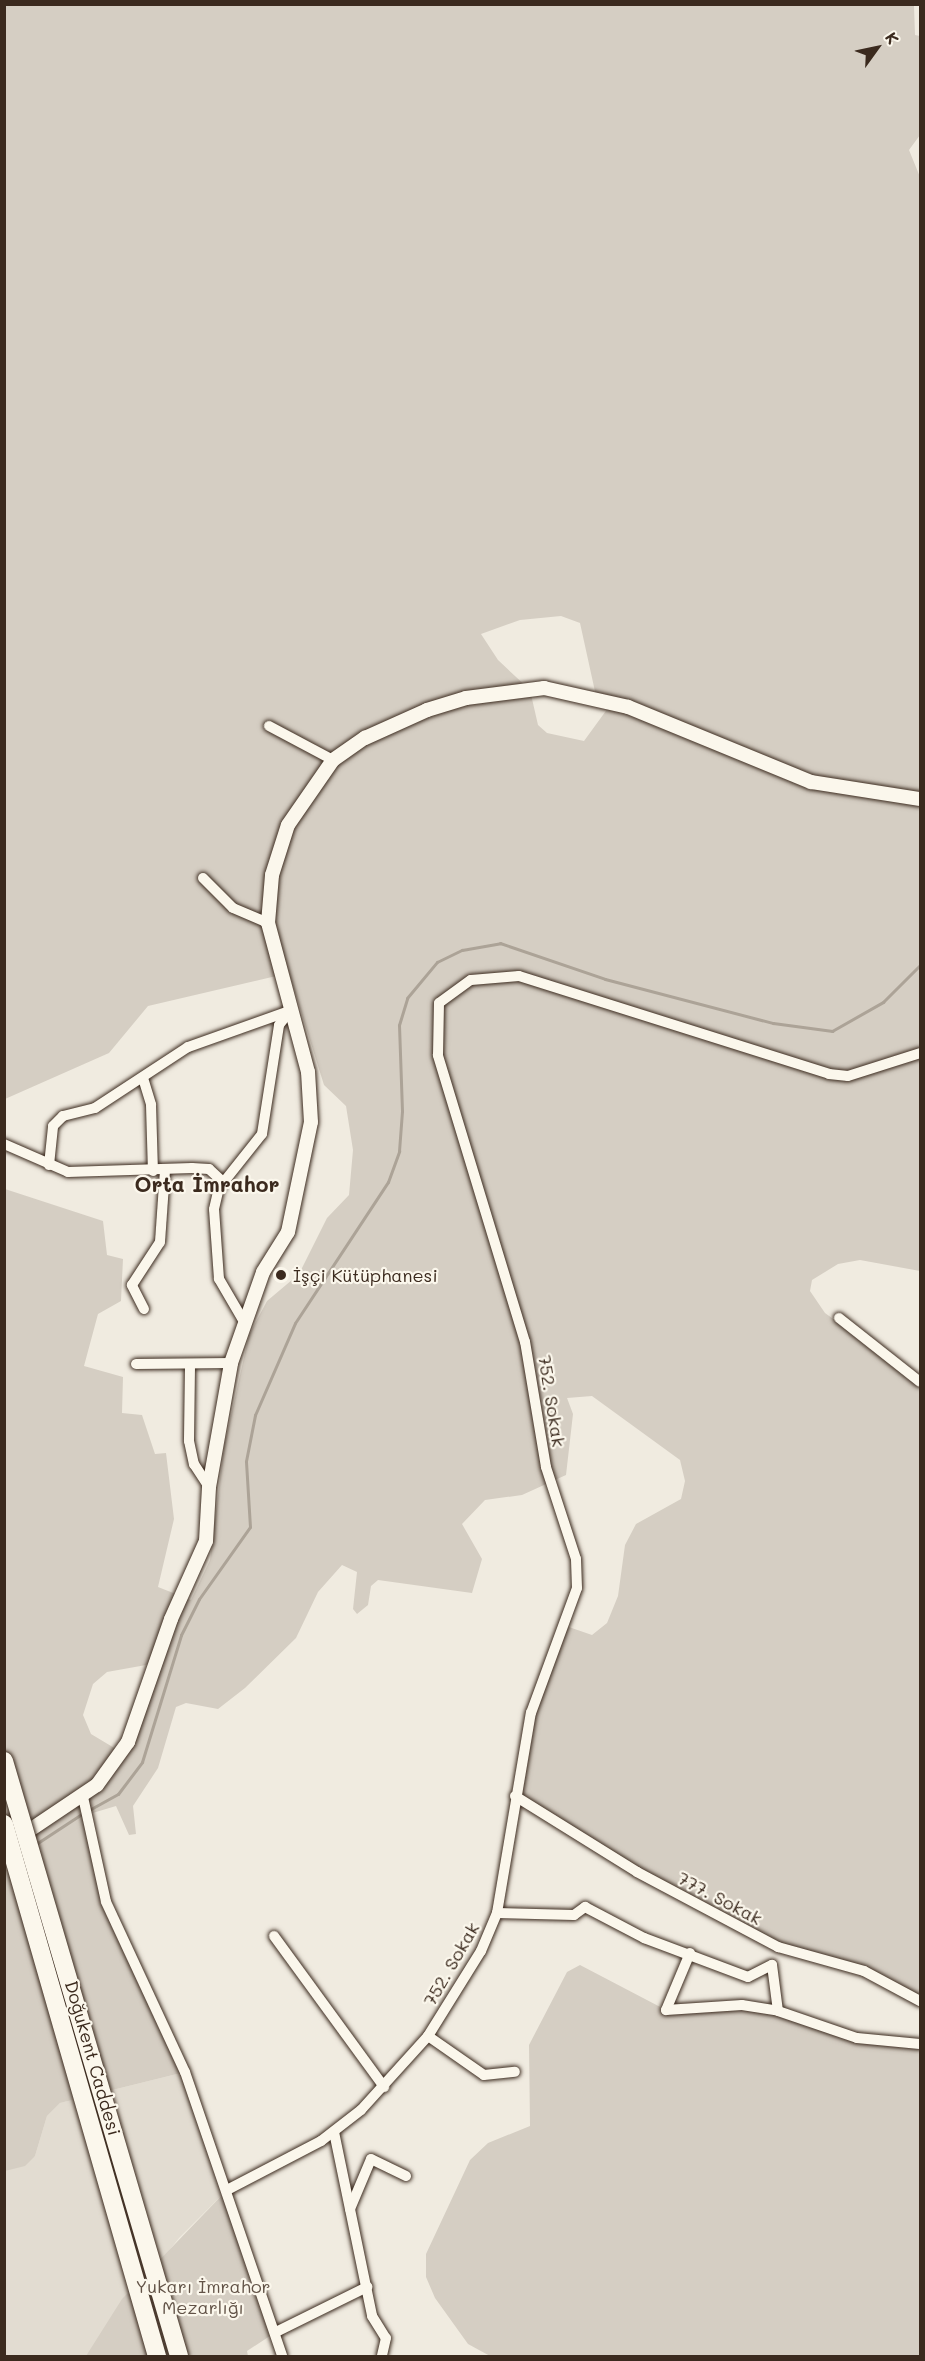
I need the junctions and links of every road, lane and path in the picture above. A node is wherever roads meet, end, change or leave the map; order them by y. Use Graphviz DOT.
graph roads {
  1 [pos="269,726"];
  2 [pos="333,760"];
  3 [pos="921,799"];
  4 [pos="203,878"];
  5 [pos="268,923"];
  6 [pos="290,1011"];
  7 [pos="921,1053"];
  8 [pos="143,1078"];
  9 [pos="4,1144"];
  10 [pos="49,1165"];
  11 [pos="165,1170"];
  12 [pos="153,1171"];
  13 [pos="223,1182"];
  14 [pos="144,1309"];
  15 [pos="839,1318"];
  16 [pos="243,1320"];
  17 [pos="231,1363"];
  18 [pos="136,1364"];
  19 [pos="190,1367"];
  20 [pos="921,1382"];
  21 [pos="209,1487"];
  22 [pos="4,1761"];
  23 [pos="515,1796"];
  24 [pos="82,1797"];
  25 [pos="4,1824"];
  26 [pos="4,1849"];
  27 [pos="497,1913"];
  28 [pos="274,1936"];
  29 [pos="778,1947"];
  30 [pos="690,1953"];
  31 [pos="772,1965"];
  32 [pos="921,2001"];
  33 [pos="778,2011"];
  34 [pos="428,2036"];
  35 [pos="921,2044"];
  36 [pos="515,2072"];
  37 [pos="384,2087"];
  38 [pos="334,2132"];
  39 [pos="406,2176"];
  40 [pos="227,2190"];
  41 [pos="350,2210"];
  42 [pos="367,2287"];
  43 [pos="276,2332"];
  44 [pos="157,2356"];
  45 [pos="179,2356"];
  46 [pos="282,2356"];
  47 [pos="382,2356"];
  1 -- 2 [label="street"];
  2 -- 3 [label="street"];
  2 -- 5 [label="street"];
  4 -- 5 [label="street"];
  5 -- 6 [label="street"];
  6 -- 8 [label="street"];
  6 -- 13 [label="street"];
  6 -- 16 [label="street"];
  7 -- 23 [label="street, 752. Sokak"];
  8 -- 10 [label="street"];
  8 -- 12 [label="street"];
  9 -- 10 [label="street"];
  10 -- 12 [label="street"];
  11 -- 12 [label="street"];
  11 -- 13 [label="street"];
  11 -- 14 [label="street"];
  13 -- 16 [label="street"];
  15 -- 20 [label="street"];
  16 -- 17 [label="street"];
  17 -- 19 [label="street"];
  17 -- 21 [label="street"];
  18 -- 19 [label="street"];
  19 -- 21 [label="street"];
  21 -- 24 [label="street"];
  22 -- 45 [label="main road, Doğukent Caddesi, bridge"];
  23 -- 27 [label="street, 752. Sokak"];
  23 -- 29 [label="street, 777. Sokak"];
  24 -- 26 [label="street"];
  24 -- 40 [label="street"];
  25 -- 44 [label="main road, Doğukent Caddesi, bridge"];
  27 -- 30 [label="street"];
  27 -- 34 [label="street, 752. Sokak"];
  28 -- 37 [label="street"];
  29 -- 31 [label="street"];
  29 -- 32 [label="street, 777. Sokak"];
  30 -- 31 [label="street"];
  30 -- 33 [label="street"];
  31 -- 33 [label="street"];
  33 -- 35 [label="street"];
  34 -- 36 [label="street"];
  34 -- 37 [label="street, 752. Sokak"];
  37 -- 38 [label="street, 752. Sokak"];
  38 -- 40 [label="street, 752. Sokak"];
  38 -- 41 [label="street"];
  39 -- 41 [label="street"];
  40 -- 43 [label="street"];
  41 -- 42 [label="street"];
  42 -- 43 [label="street"];
  42 -- 47 [label="street"];
  43 -- 46 [label="street"];
}
